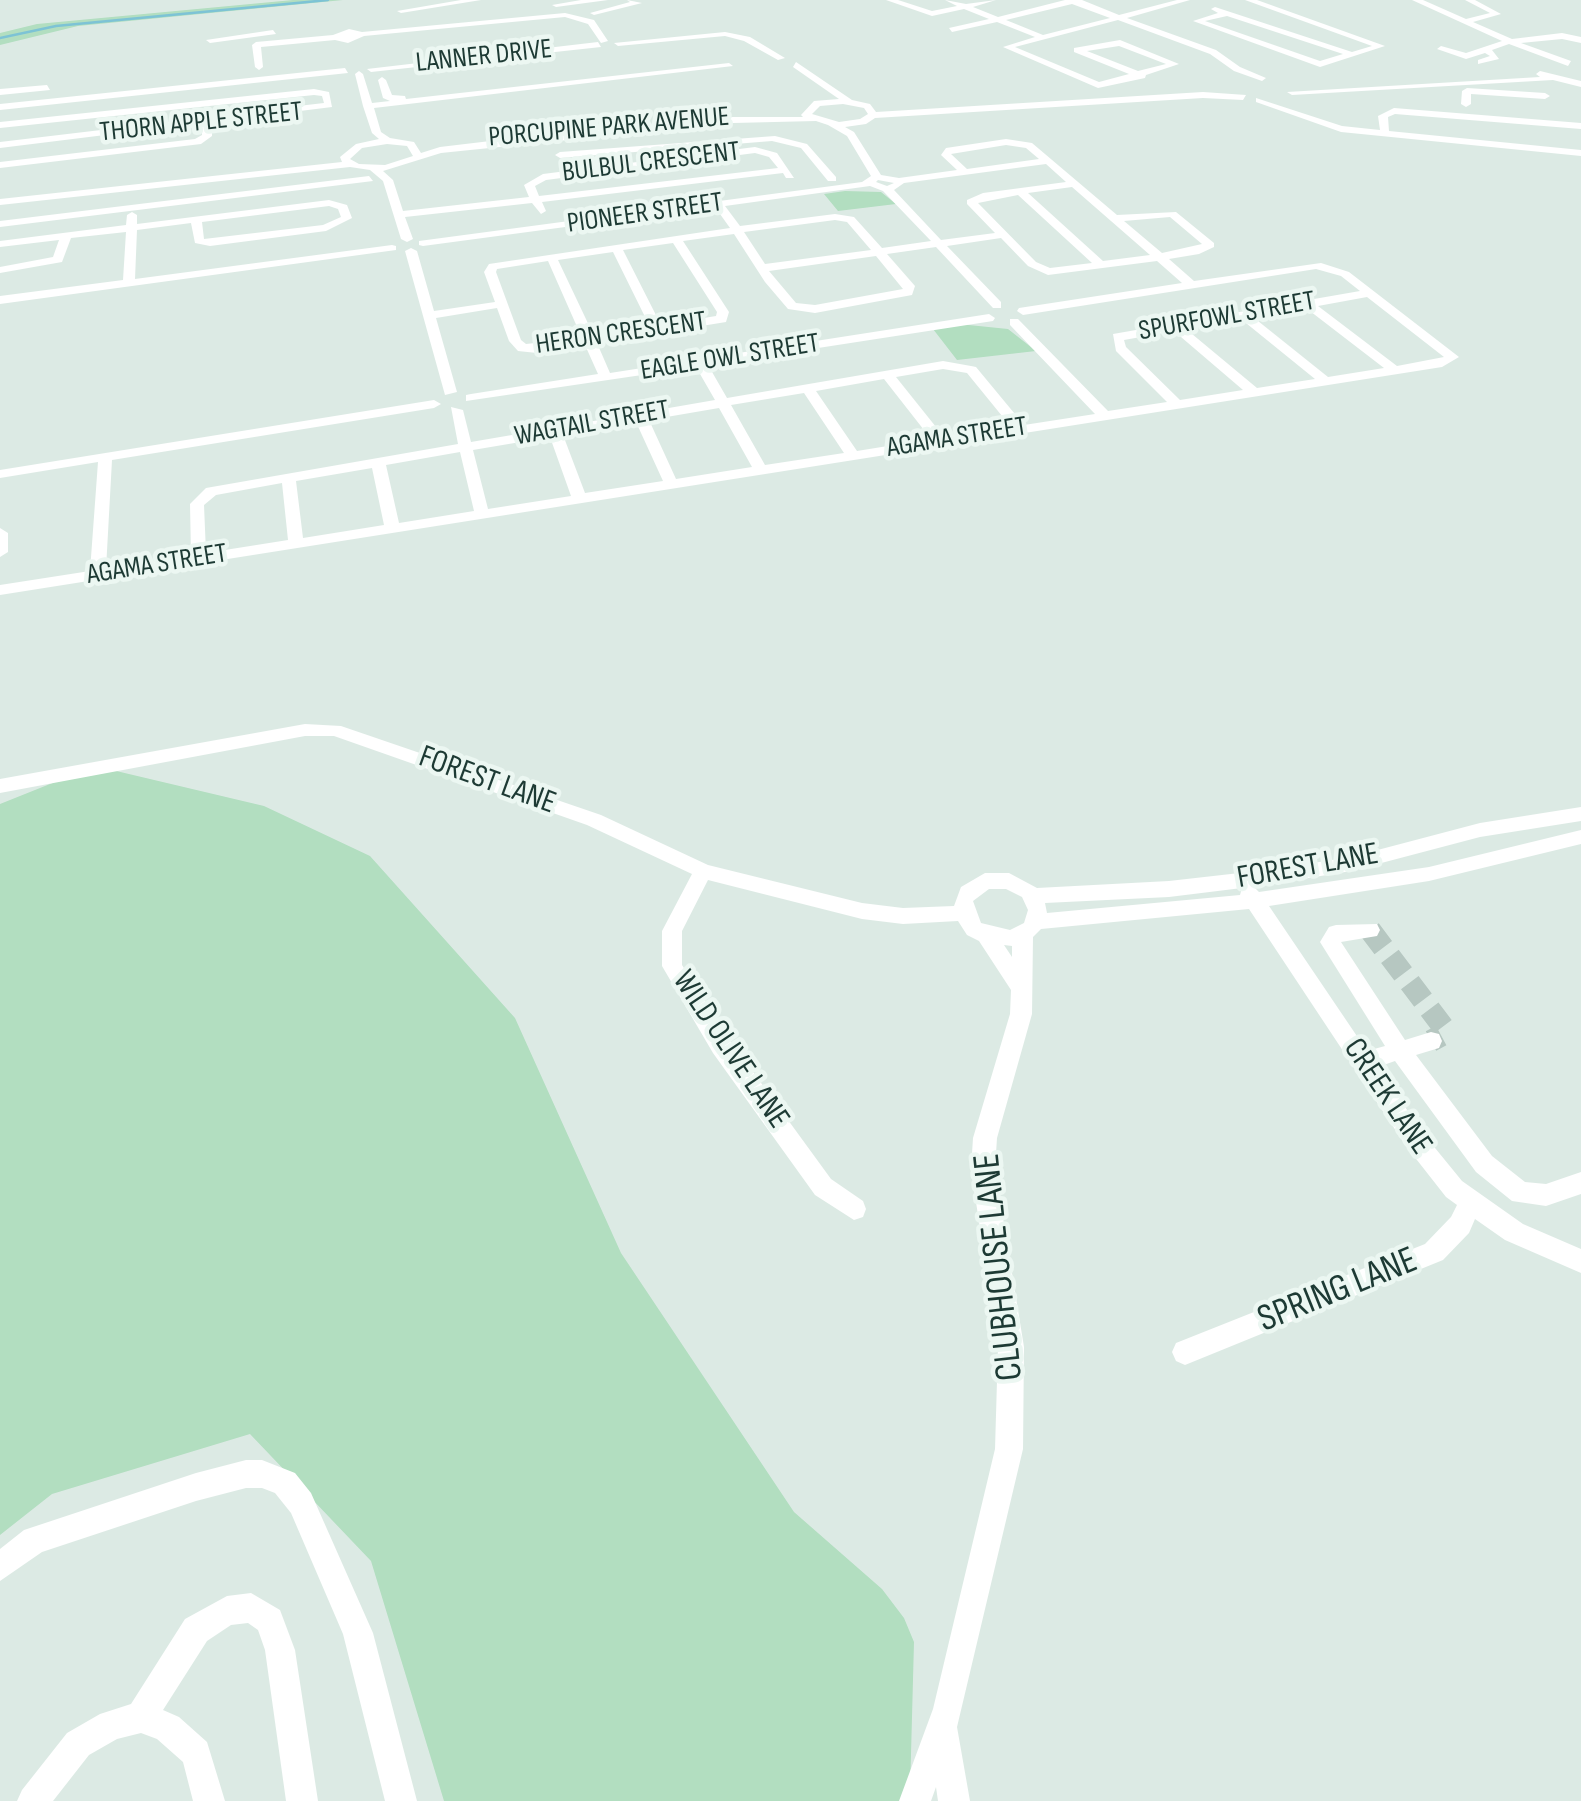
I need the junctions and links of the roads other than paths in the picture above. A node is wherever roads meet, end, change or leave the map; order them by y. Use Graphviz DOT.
graph roads {
  1 [pos="478,0"];
  2 [pos="604,0"];
  3 [pos="631,0"];
  4 [pos="890,0"];
  5 [pos="949,0"];
  6 [pos="992,0"];
  7 [pos="1073,0"];
  8 [pos="1186,0"];
  9 [pos="1249,0"];
  10 [pos="1416,0"];
  11 [pos="1469,0"];
  12 [pos="458,2"];
  13 [pos="965,6"];
  14 [pos="1208,6"];
  15 [pos="401,11"];
  16 [pos="594,12"];
  17 [pos="1227,12"];
  18 [pos="464,13"];
  19 [pos="1116,17"];
  20 [pos="998,19"];
  21 [pos="392,20"];
  22 [pos="1464,22"];
  23 [pos="471,24"];
  24 [pos="302,28"];
  25 [pos="952,30"];
  26 [pos="254,34"];
  27 [pos="362,34"];
  28 [pos="1041,36"];
  29 [pos="335,37"];
  30 [pos="210,40"];
  31 [pos="348,40"];
  32 [pos="1581,40"];
  33 [pos="1508,42"];
  34 [pos="261,44"];
  35 [pos="607,44"];
  36 [pos="1441,49"];
  37 [pos="1077,50"];
  38 [pos="1530,52"];
  39 [pos="353,53"];
  40 [pos="1354,55"];
  41 [pos="1568,62"];
  42 [pos="1581,65"];
  43 [pos="687,66"];
  44 [pos="729,66"];
  45 [pos="1538,66"];
  46 [pos="260,68"];
  47 [pos="371,69"];
  48 [pos="345,72"];
  49 [pos="627,72"];
  50 [pos="359,74"];
  51 [pos="1142,76"];
  52 [pos="1549,79"];
  53 [pos="382,80"];
  54 [pos="1230,80"];
  55 [pos="1278,82"];
  56 [pos="1579,84"];
  57 [pos="205,86"];
  58 [pos="47,88"];
  59 [pos="828,91"];
  60 [pos="0,92"];
  61 [pos="1289,95"];
  62 [pos="1545,96"];
  63 [pos="1243,98"];
  64 [pos="1394,98"];
  65 [pos="1259,100"];
  66 [pos="852,102"];
  67 [pos="1448,102"];
  68 [pos="207,104"];
  69 [pos="1466,104"];
  70 [pos="368,106"];
  71 [pos="0,107"];
  72 [pos="1291,111"];
  73 [pos="1581,113"];
  74 [pos="868,114"];
  75 [pos="812,115"];
  76 [pos="1452,116"];
  77 [pos="207,122"];
  78 [pos="0,125"];
  79 [pos="791,125"];
  80 [pos="833,125"];
  81 [pos="1581,126"];
  82 [pos="851,134"];
  83 [pos="1385,134"];
  84 [pos="382,137"];
  85 [pos="536,139"];
  86 [pos="769,139"];
  87 [pos="790,142"];
  88 [pos="660,144"];
  89 [pos="0,145"];
  90 [pos="198,150"];
  91 [pos="414,150"];
  92 [pos="1581,153"];
  93 [pos="559,154"];
  94 [pos="348,158"];
  95 [pos="107,160"];
  96 [pos="670,161"];
  97 [pos="1048,162"];
  98 [pos="400,165"];
  99 [pos="549,165"];
  100 [pos="0,166"];
  101 [pos="786,170"];
  102 [pos="965,172"];
  103 [pos="366,176"];
  104 [pos="0,179"];
  105 [pos="388,180"];
  106 [pos="872,180"];
  107 [pos="899,181"];
  108 [pos="1074,184"];
  109 [pos="807,187"];
  110 [pos="887,189"];
  111 [pos="1020,190"];
  112 [pos="134,192"];
  113 [pos="359,194"];
  114 [pos="0,200"];
  115 [pos="536,202"];
  116 [pos="718,204"];
  117 [pos="133,208"];
  118 [pos="191,212"];
  119 [pos="78,214"];
  120 [pos="399,215"];
  121 [pos="1115,218"];
  122 [pos="0,224"];
  123 [pos="549,227"];
  124 [pos="78,228"];
  125 [pos="132,228"];
  126 [pos="737,230"];
  127 [pos="1001,235"];
  128 [pos="66,236"];
  129 [pos="676,239"];
  130 [pos="941,243"];
  131 [pos="0,244"];
  132 [pos="408,245"];
  133 [pos="616,248"];
  134 [pos="878,252"];
  135 [pos="551,256"];
  136 [pos="1160,257"];
  137 [pos="1102,266"];
  138 [pos="762,268"];
  139 [pos="0,270"];
  140 [pos="129,283"];
  141 [pos="1191,284"];
  142 [pos="1370,293"];
  143 [pos="0,300"];
  144 [pos="1306,303"];
  145 [pos="504,304"];
  146 [pos="997,305"];
  147 [pos="1242,314"];
  148 [pos="429,315"];
  149 [pos="1018,316"];
  150 [pos="989,318"];
  151 [pos="1176,326"];
  152 [pos="658,331"];
  153 [pos="589,341"];
  154 [pos="700,362"];
  155 [pos="1394,370"];
  156 [pos="887,374"];
  157 [pos="606,377"];
  158 [pos="1325,381"];
  159 [pos="807,388"];
  160 [pos="450,392"];
  161 [pos="1253,392"];
  162 [pos="471,398"];
  163 [pos="725,401"];
  164 [pos="434,404"];
  165 [pos="1176,404"];
  166 [pos="456,410"];
  167 [pos="640,415"];
  168 [pos="1104,415"];
  169 [pos="554,429"];
  170 [pos="1020,429"];
  171 [pos="940,441"];
  172 [pos="464,446"];
  173 [pos="852,454"];
  174 [pos="105,458"];
  175 [pos="378,462"];
  176 [pos="760,468"];
  177 [pos="0,474"];
  178 [pos="288,478"];
  179 [pos="671,483"];
  180 [pos="579,497"];
  181 [pos="482,512"];
  182 [pos="392,527"];
  183 [pos="0,532"];
  184 [pos="296,543"];
  185 [pos="0,552"];
  186 [pos="198,559"];
  187 [pos="98,574"];
  188 [pos="0,590"];
  189 [pos="0,786"];
  190 [pos="1581,814"];
  191 [pos="1581,837"];
  192 [pos="703,872"];
  193 [pos="1247,891"];
  194 [pos="1032,896"];
  195 [pos="964,913"];
  196 [pos="1029,928"];
  197 [pos="1370,930"];
  198 [pos="986,935"];
  199 [pos="1022,989"];
  200 [pos="1431,1041"];
  201 [pos="1401,1052"];
  202 [pos="1362,1062"];
  203 [pos="1581,1184"];
  204 [pos="1470,1204"];
  205 [pos="854,1210"];
  206 [pos="1581,1261"];
  207 [pos="1185,1352"];
  208 [pos="0,1568"];
  209 [pos="140,1717"];
  210 [pos="944,1721"];
  211 [pos="33,1801"];
  212 [pos="208,1801"];
  213 [pos="302,1801"];
  214 [pos="401,1801"];
  215 [pos="915,1801"];
  216 [pos="954,1801"];
  1 -- 12 [label="street"];
  2 -- 18 [label="street"];
  3 -- 16 [label="street"];
  4 -- 13 [label="street"];
  5 -- 13 [label="street"];
  6 -- 13 [label="street"];
  7 -- 19 [label="street"];
  7 -- 20 [label="street"];
  8 -- 19 [label="street"];
  9 -- 40 [label="street"];
  10 -- 22 [label="street"];
  11 -- 22 [label="street"];
  12 -- 15 [label="street"];
  12 -- 18 [label="street"];
  13 -- 20 [label="street"];
  14 -- 17 [label="street"];
  17 -- 40 [label="street"];
  17 -- 40 [label="street"];
  18 -- 21 [label="street"];
  18 -- 23 [label="street"];
  19 -- 28 [label="street"];
  19 -- 54 [label="street"];
  20 -- 25 [label="street"];
  20 -- 28 [label="street"];
  22 -- 33 [label="street"];
  23 -- 27 [label="street"];
  23 -- 35 [label="street"];
  24 -- 26 [label="street"];
  26 -- 30 [label="street"];
  26 -- 34 [label="street"];
  27 -- 29 [label="street"];
  27 -- 31 [label="street"];
  28 -- 37 [label="street"];
  28 -- 51 [label="street"];
  29 -- 31 [label="street"];
  29 -- 34 [label="street"];
  31 -- 39 [label="street"];
  32 -- 33 [label="street"];
  33 -- 36 [label="street"];
  33 -- 38 [label="street"];
  34 -- 46 [label="street"];
  35 -- 47 [label="street, LANNER DRIVE"];
  35 -- 49 [label="street"];
  35 -- 59 [label="street, LANNER DRIVE"];
  37 -- 51 [label="street"];
  37 -- 51 [label="street"];
  38 -- 41 [label="street"];
  38 -- 45 [label="street"];
  41 -- 42 [label="street"];
  41 -- 45 [label="street"];
  43 -- 49 [label="street"];
  44 -- 70 [label="street"];
  45 -- 52 [label="street"];
  45 -- 55 [label="street"];
  47 -- 48 [label="street, LANNER DRIVE"];
  47 -- 50 [label="street"];
  48 -- 50 [label="street"];
  48 -- 57 [label="street"];
  49 -- 53 [label="street"];
  50 -- 70 [label="street"];
  52 -- 56 [label="street"];
  52 -- 61 [label="street"];
  54 -- 55 [label="street"];
  54 -- 63 [label="street"];
  54 -- 74 [label="street"];
  55 -- 61 [label="street"];
  57 -- 68 [label="street"];
  57 -- 71 [label="street"];
  58 -- 60 [label="street"];
  59 -- 66 [label="street"];
  59 -- 75 [label="street"];
  61 -- 65 [label="street"];
  61 -- 72 [label="street"];
  62 -- 69 [label="street"];
  63 -- 65 [label="street"];
  63 -- 74 [label="street"];
  64 -- 67 [label="street"];
  65 -- 72 [label="street"];
  66 -- 74 [label="street"];
  66 -- 75 [label="street"];
  67 -- 69 [label="street"];
  67 -- 76 [label="street"];
  68 -- 77 [label="street"];
  68 -- 77 [label="street, THORN APPLE STREET"];
  68 -- 78 [label="street"];
  69 -- 73 [label="street"];
  70 -- 84 [label="street"];
  72 -- 83 [label="street"];
  74 -- 80 [label="street"];
  74 -- 82 [label="street"];
  75 -- 80 [label="street"];
  75 -- 85 [label="street, PORCUPINE PARK AVENUE"];
  75 -- 87 [label="street"];
  75 -- 91 [label="street, PORCUPINE PARK AVENUE"];
  76 -- 81 [label="street"];
  76 -- 83 [label="street"];
  77 -- 89 [label="street, THORN APPLE STREET"];
  77 -- 95 [label="street"];
  79 -- 86 [label="street"];
  80 -- 82 [label="street"];
  82 -- 106 [label="street"];
  83 -- 92 [label="street"];
  84 -- 91 [label="street"];
  84 -- 94 [label="street"];
  85 -- 91 [label="street, PORCUPINE PARK AVENUE"];
  85 -- 99 [label="street"];
  86 -- 87 [label="street"];
  86 -- 88 [label="street"];
  87 -- 109 [label="street"];
  88 -- 93 [label="street"];
  88 -- 96 [label="street"];
  90 -- 95 [label="street"];
  91 -- 98 [label="street"];
  94 -- 103 [label="street"];
  94 -- 114 [label="street"];
  95 -- 100 [label="street"];
  95 -- 104 [label="street"];
  96 -- 99 [label="street, BULBUL CRESCENT"];
  96 -- 101 [label="street, BULBUL CRESCENT"];
  97 -- 102 [label="street"];
  97 -- 102 [label="street"];
  97 -- 108 [label="street"];
  98 -- 103 [label="street"];
  98 -- 105 [label="street"];
  99 -- 115 [label="street, BULBUL CRESCENT"];
  101 -- 109 [label="street, BULBUL CRESCENT"];
  101 -- 115 [label="street"];
  102 -- 107 [label="street"];
  103 -- 105 [label="street"];
  103 -- 113 [label="street"];
  103 -- 118 [label="street"];
  105 -- 120 [label="street"];
  106 -- 107 [label="street"];
  106 -- 109 [label="street, PIONEER STREET"];
  106 -- 110 [label="street"];
  107 -- 110 [label="street"];
  108 -- 111 [label="street"];
  108 -- 121 [label="street"];
  109 -- 116 [label="street, PIONEER STREET"];
  110 -- 130 [label="street"];
  111 -- 127 [label="street"];
  111 -- 137 [label="street"];
  112 -- 117 [label="street"];
  115 -- 120 [label="street"];
  115 -- 123 [label="street, BULBUL CRESCENT"];
  116 -- 123 [label="street, PIONEER STREET"];
  116 -- 126 [label="street"];
  117 -- 118 [label="street"];
  117 -- 119 [label="street"];
  117 -- 125 [label="street"];
  118 -- 118 [label="street"];
  118 -- 125 [label="street"];
  119 -- 122 [label="street"];
  119 -- 124 [label="street"];
  120 -- 132 [label="street"];
  121 -- 136 [label="street"];
  121 -- 136 [label="street"];
  123 -- 132 [label="street, PIONEER STREET"];
  125 -- 128 [label="street"];
  125 -- 140 [label="street"];
  126 -- 129 [label="street, HERON CRESCENT"];
  126 -- 134 [label="street, HERON CRESCENT"];
  126 -- 138 [label="street"];
  127 -- 130 [label="street"];
  127 -- 137 [label="street"];
  128 -- 131 [label="street"];
  128 -- 139 [label="street"];
  129 -- 133 [label="street, HERON CRESCENT"];
  129 -- 152 [label="street, HERON CRESCENT"];
  130 -- 134 [label="street"];
  130 -- 146 [label="street"];
  132 -- 140 [label="street"];
  132 -- 148 [label="street"];
  133 -- 135 [label="street, HERON CRESCENT"];
  133 -- 152 [label="street"];
  134 -- 138 [label="street"];
  134 -- 138 [label="street"];
  135 -- 145 [label="street, HERON CRESCENT"];
  135 -- 153 [label="street"];
  136 -- 137 [label="street"];
  136 -- 141 [label="street"];
  140 -- 143 [label="street"];
  141 -- 142 [label="street, AGAMA STREET"];
  141 -- 149 [label="street, AGAMA STREET"];
  142 -- 144 [label="street, SPURFOWL STREET"];
  142 -- 155 [label="street, AGAMA STREET"];
  144 -- 147 [label="street, SPURFOWL STREET"];
  144 -- 155 [label="street"];
  145 -- 148 [label="street"];
  145 -- 153 [label="street, HERON CRESCENT"];
  146 -- 149 [label="street"];
  146 -- 150 [label="street"];
  147 -- 151 [label="street, SPURFOWL STREET"];
  147 -- 158 [label="street"];
  148 -- 160 [label="street"];
  149 -- 150 [label="street, EAGLE OWL STREET"];
  149 -- 168 [label="street"];
  150 -- 154 [label="street, EAGLE OWL STREET"];
  151 -- 161 [label="street"];
  151 -- 165 [label="street, SPURFOWL STREET"];
  152 -- 153 [label="street, HERON CRESCENT"];
  153 -- 157 [label="street"];
  154 -- 157 [label="street, EAGLE OWL STREET"];
  154 -- 163 [label="street"];
  155 -- 158 [label="street, AGAMA STREET"];
  156 -- 159 [label="street, WAGTAIL STREET"];
  156 -- 170 [label="street, WAGTAIL STREET"];
  156 -- 171 [label="street"];
  157 -- 162 [label="street, EAGLE OWL STREET"];
  158 -- 161 [label="street, AGAMA STREET"];
  159 -- 163 [label="street, WAGTAIL STREET"];
  159 -- 173 [label="street"];
  160 -- 162 [label="street"];
  160 -- 164 [label="street"];
  161 -- 165 [label="street, AGAMA STREET"];
  162 -- 166 [label="street"];
  163 -- 167 [label="street, WAGTAIL STREET"];
  163 -- 176 [label="street"];
  164 -- 166 [label="street"];
  164 -- 174 [label="street"];
  165 -- 168 [label="street, AGAMA STREET"];
  166 -- 172 [label="street"];
  167 -- 169 [label="street, WAGTAIL STREET"];
  167 -- 179 [label="street"];
  168 -- 170 [label="street, AGAMA STREET"];
  169 -- 172 [label="street, WAGTAIL STREET"];
  169 -- 180 [label="street"];
  170 -- 171 [label="street, AGAMA STREET"];
  171 -- 173 [label="street, AGAMA STREET"];
  172 -- 175 [label="street, WAGTAIL STREET"];
  172 -- 181 [label="street"];
  173 -- 176 [label="street, AGAMA STREET"];
  174 -- 177 [label="street"];
  174 -- 187 [label="street"];
  175 -- 178 [label="street, WAGTAIL STREET"];
  175 -- 182 [label="street"];
  176 -- 179 [label="street, AGAMA STREET"];
  178 -- 184 [label="street"];
  178 -- 186 [label="street, WAGTAIL STREET"];
  179 -- 180 [label="street, AGAMA STREET"];
  180 -- 181 [label="street, AGAMA STREET"];
  181 -- 182 [label="street, AGAMA STREET"];
  182 -- 184 [label="street, AGAMA STREET"];
  183 -- 185 [label="street"];
  184 -- 186 [label="street, AGAMA STREET"];
  186 -- 187 [label="street, AGAMA STREET"];
  187 -- 188 [label="street, AGAMA STREET"];
  189 -- 192 [label="street, FOREST LANE"];
  190 -- 193 [label="street, FOREST LANE"];
  191 -- 193 [label="street, FOREST LANE"];
  192 -- 195 [label="street, FOREST LANE"];
  192 -- 205 [label="street, WILD OLIVE LANE"];
  193 -- 194 [label="street, FOREST LANE"];
  193 -- 196 [label="street, FOREST LANE"];
  193 -- 202 [label="street, CREEK LANE"];
  194 -- 195 [label="street"];
  194 -- 196 [label="street"];
  195 -- 198 [label="street"];
  196 -- 198 [label="street"];
  196 -- 199 [label="street, CLUBHOUSE LANE"];
  197 -- 201 [label="street"];
  198 -- 199 [label="street"];
  199 -- 210 [label="street, CLUBHOUSE LANE"];
  200 -- 201 [label="street"];
  201 -- 202 [label="street"];
  201 -- 203 [label="street"];
  202 -- 204 [label="street, CREEK LANE"];
  204 -- 206 [label="street, CREEK LANE"];
  204 -- 207 [label="street, SPRING LANE"];
  208 -- 214 [label="street"];
  209 -- 211 [label="street"];
  209 -- 212 [label="street"];
  209 -- 213 [label="street"];
  210 -- 215 [label="street, CLUBHOUSE LANE"];
  210 -- 216 [label="street, CLUBHOUSE LANE"];
}
